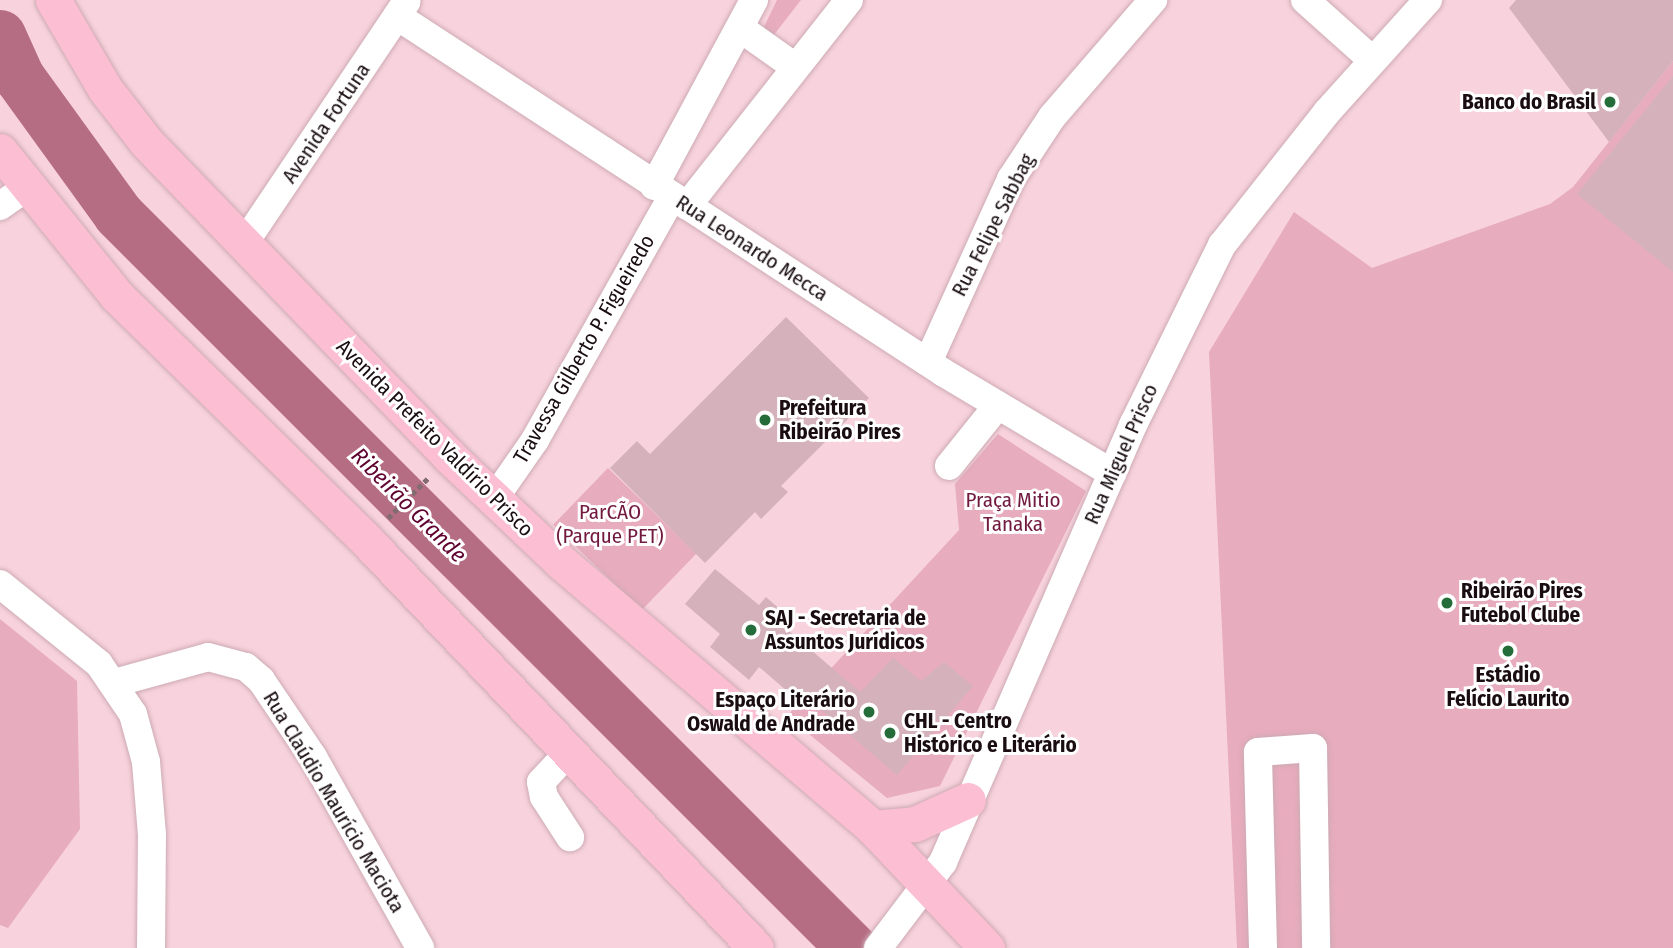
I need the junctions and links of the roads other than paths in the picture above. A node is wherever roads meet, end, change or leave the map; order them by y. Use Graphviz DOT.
graph roads {
  1 [pos="53,0"];
  2 [pos="754,0"];
  3 [pos="849,0"];
  4 [pos="1153,0"];
  5 [pos="1305,0"];
  6 [pos="1428,0"];
  7 [pos="402,8"];
  8 [pos="740,28"];
  9 [pos="1371,59"];
  10 [pos="795,67"];
  11 [pos="0,151"];
  12 [pos="671,196"];
  13 [pos="13,197"];
  14 [pos="243,245"];
  15 [pos="928,362"];
  16 [pos="998,405"];
  17 [pos="949,466"];
  18 [pos="1112,473"];
  19 [pos="494,499"];
  20 [pos="0,584"];
  21 [pos="118,682"];
  22 [pos="569,752"];
  23 [pos="968,800"];
  24 [pos="873,828"];
  25 [pos="570,837"];
  26 [pos="928,887"];
  27 [pos="886,939"];
  28 [pos="151,948"];
  29 [pos="420,948"];
  30 [pos="756,948"];
  31 [pos="987,948"];
  32 [pos="1264,948"];
  33 [pos="1316,948"];
  1 -- 14 [label="main road, Avenida Prefeito Valdírio Prisco"];
  2 -- 8 [label="street"];
  3 -- 10 [label="street"];
  4 -- 15 [label="street, Rua Felipe Sabbag"];
  5 -- 9 [label="street"];
  6 -- 9 [label="street, Rua Miguel Prisco"];
  7 -- 12 [label="street, Rua Leonardo Mecca"];
  7 -- 14 [label="street, Avenida Fortuna"];
  8 -- 10 [label="street"];
  8 -- 12 [label="street"];
  9 -- 18 [label="street, Rua Miguel Prisco"];
  10 -- 12 [label="street"];
  11 -- 13 [label="main road"];
  12 -- 15 [label="street, Rua Leonardo Mecca"];
  12 -- 19 [label="street, Travessa Gilberto P. Figueiredo"];
  13 -- 22 [label="main road"];
  14 -- 19 [label="main road, Avenida Prefeito Valdírio Prisco"];
  15 -- 16 [label="street, Rua Leonardo Mecca"];
  16 -- 17 [label="street"];
  16 -- 18 [label="street, Rua Leonardo Mecca"];
  18 -- 23 [label="street, Rua Miguel Prisco"];
  19 -- 24 [label="main road, Avenida Prefeito Valdírio Prisco"];
  20 -- 21 [label="street"];
  21 -- 28 [label="street"];
  21 -- 29 [label="street, Rua Claúdio Maurício Maciota"];
  22 -- 25 [label="street"];
  22 -- 30 [label="main road"];
  23 -- 24 [label="main road"];
  23 -- 26 [label="street, Rua Miguel Prisco"];
  24 -- 26 [label="main road, Avenida Prefeito Valdírio Prisco"];
  26 -- 27 [label="street, Rua Miguel Prisco"];
  26 -- 31 [label="main road, Avenida Prefeito Valdírio Prisco"];
  32 -- 33 [label="street"];
}
